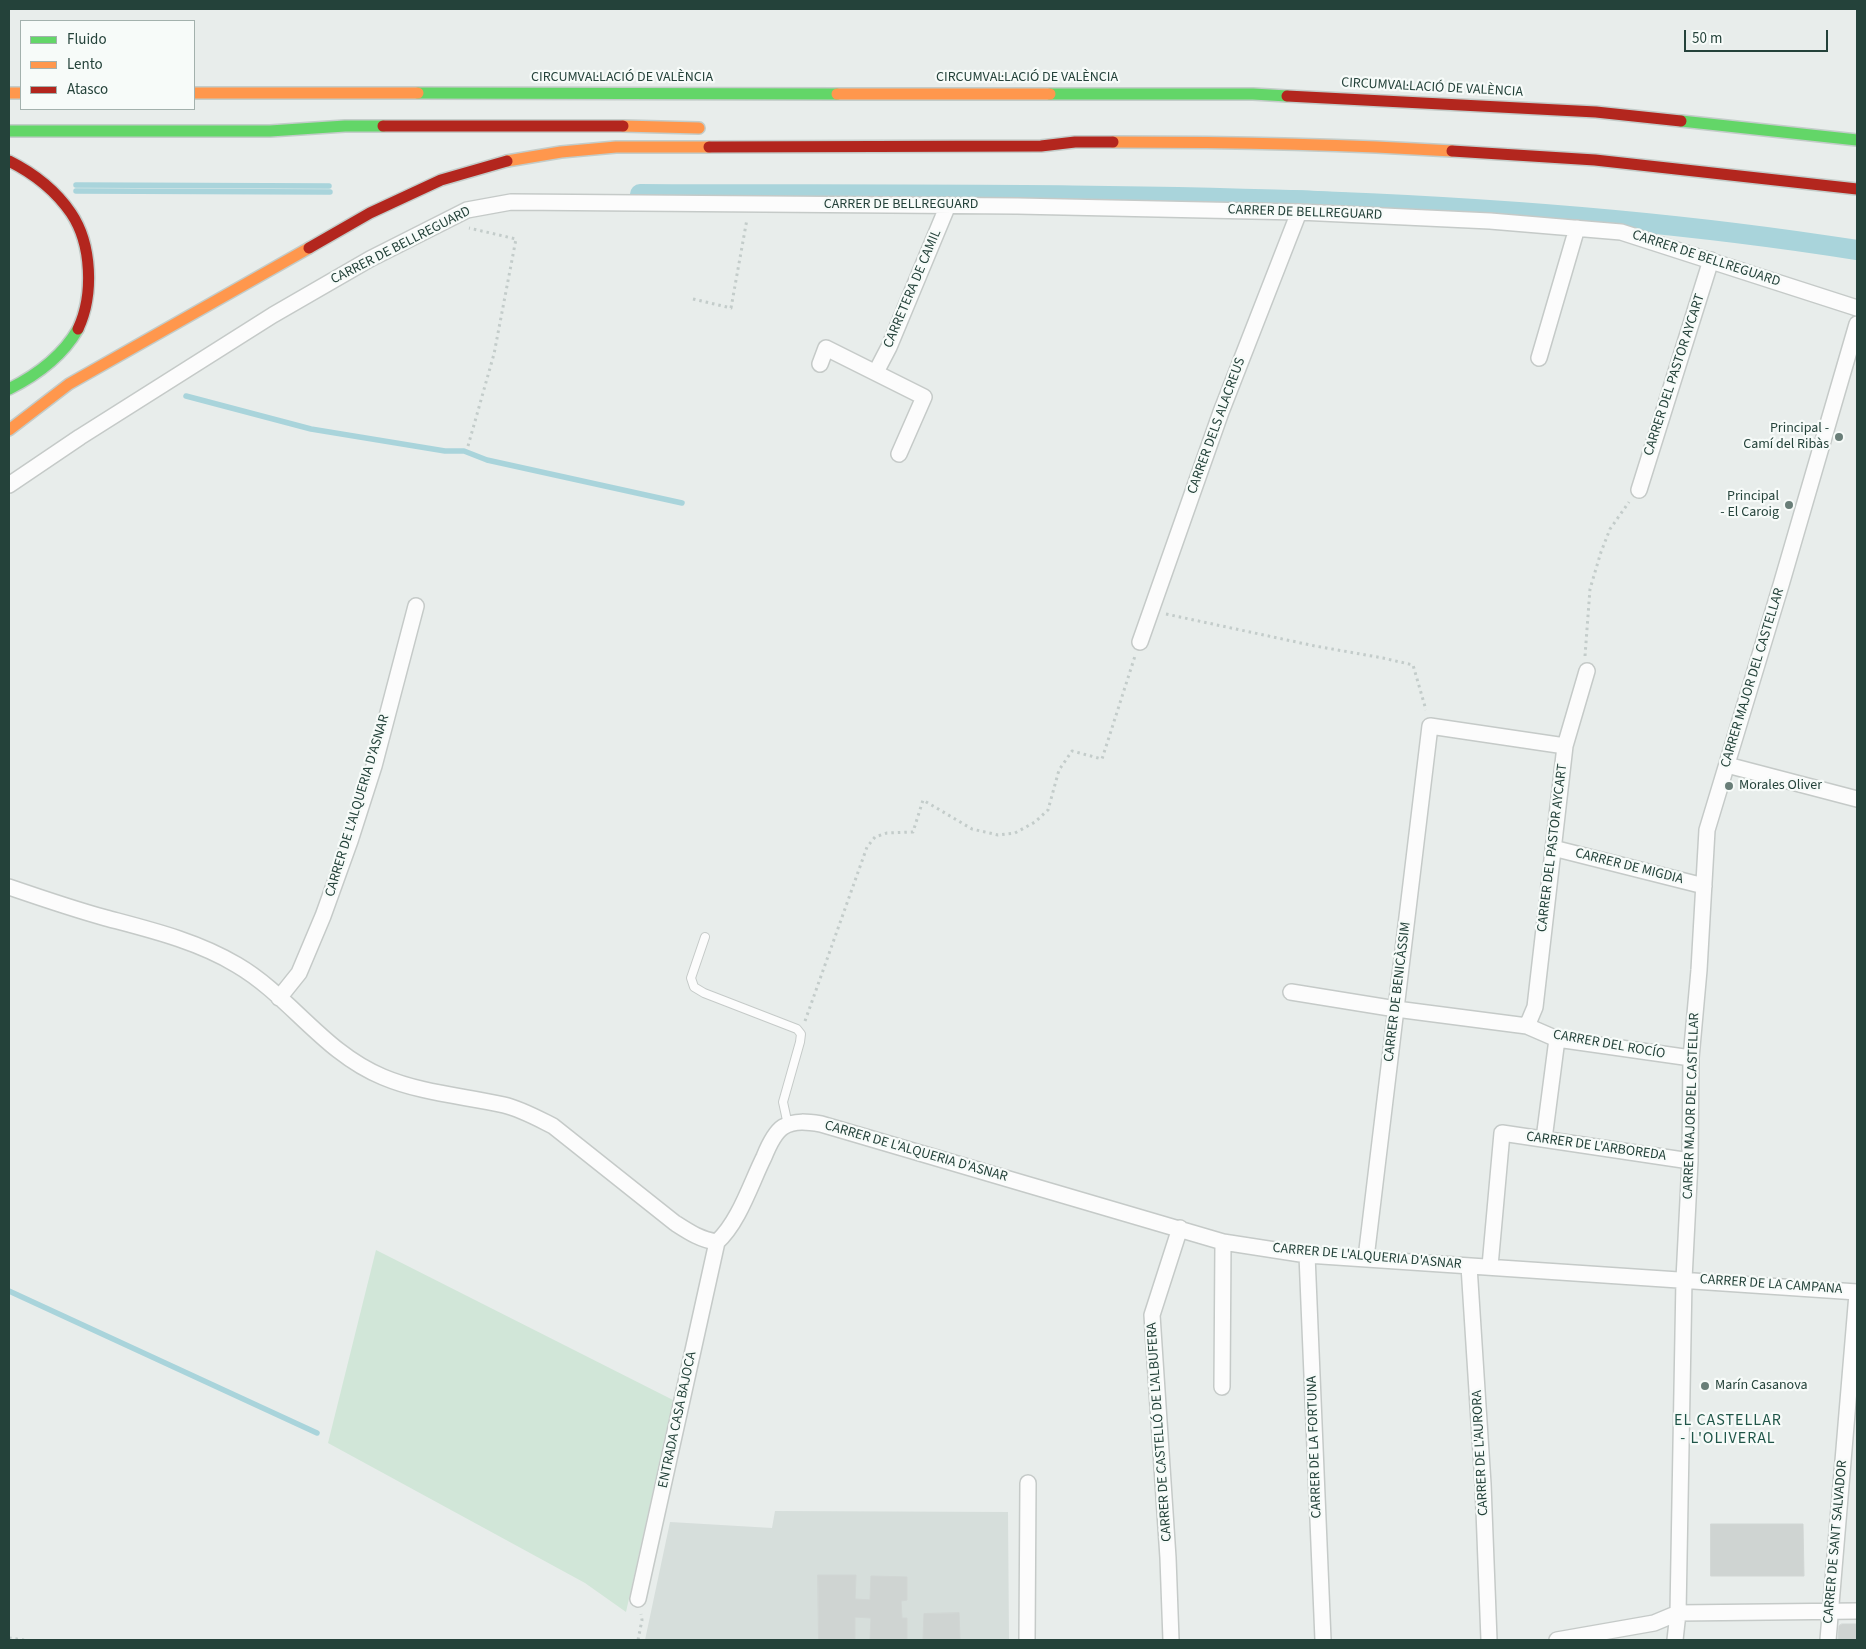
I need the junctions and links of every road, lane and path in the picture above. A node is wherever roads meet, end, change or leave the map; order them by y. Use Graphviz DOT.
graph roads {
  1 [pos="195,93"];
  2 [pos="714,129"];
  3 [pos="9,131"];
  4 [pos="942,135"];
  5 [pos="1857,140"];
  6 [pos="1075,142"];
  7 [pos="9,161"];
  8 [pos="1857,189"];
  9 [pos="749,203"];
  10 [pos="948,205"];
  11 [pos="1299,212"];
  12 [pos="444,222"];
  13 [pos="1576,228"];
  14 [pos="1711,260"];
  15 [pos="693,299"];
  16 [pos="1857,308"];
  17 [pos="1857,324"];
  18 [pos="1539,358"];
  19 [pos="820,364"];
  20 [pos="876,372"];
  21 [pos="9,389"];
  22 [pos="9,430"];
  23 [pos="468,446"];
  24 [pos="899,454"];
  25 [pos="9,485"];
  26 [pos="1638,490"];
  27 [pos="416,606"];
  28 [pos="1151,610"];
  29 [pos="1140,642"];
  30 [pos="1587,671"];
  31 [pos="1430,726"];
  32 [pos="1565,746"];
  33 [pos="1727,764"];
  34 [pos="1857,800"];
  35 [pos="1553,848"];
  36 [pos="1704,886"];
  37 [pos="9,887"];
  38 [pos="705,937"];
  39 [pos="1291,992"];
  40 [pos="279,998"];
  41 [pos="1396,1009"];
  42 [pos="1527,1026"];
  43 [pos="801,1034"];
  44 [pos="1557,1039"];
  45 [pos="1691,1058"];
  46 [pos="788,1125"];
  47 [pos="1544,1139"];
  48 [pos="1690,1161"];
  49 [pos="1180,1228"];
  50 [pos="717,1242"];
  51 [pos="1223,1242"];
  52 [pos="1307,1255"];
  53 [pos="1366,1258"];
  54 [pos="1469,1266"];
  55 [pos="1490,1266"];
  56 [pos="1684,1279"];
  57 [pos="1857,1293"];
  58 [pos="1222,1387"];
  59 [pos="1028,1483"];
  60 [pos="638,1599"];
  61 [pos="1830,1610"];
  62 [pos="1857,1611"];
  63 [pos="1678,1613"];
  64 [pos="9,1638"];
  65 [pos="24,1640"];
  66 [pos="638,1640"];
  67 [pos="1027,1640"];
  68 [pos="1171,1640"];
  69 [pos="1323,1640"];
  70 [pos="1489,1640"];
  71 [pos="1557,1640"];
  72 [pos="1675,1640"];
  73 [pos="1828,1640"];
  1 -- 5 [label="highway, CIRCUMVAL·LACIÓ DE VALÈNCIA"];
  2 -- 3 [label="highway"];
  4 -- 6 [label="highway"];
  6 -- 8 [label="highway"];
  6 -- 22 [label="highway"];
  7 -- 21 [label="highway"];
  9 -- 10 [label="street, CARRER DE BELLREGUARD"];
  9 -- 12 [label="street, CARRER DE BELLREGUARD"];
  9 -- 15 [label="path"];
  10 -- 11 [label="street, CARRER DE BELLREGUARD"];
  10 -- 20 [label="street, CARRETERA DE CAMIL"];
  11 -- 13 [label="street, CARRER DE BELLREGUARD"];
  11 -- 28 [label="street, CARRER DELS ALACREUS"];
  12 -- 23 [label="path"];
  12 -- 25 [label="street, CARRER DE BELLREGUARD"];
  13 -- 14 [label="street, CARRER DE BELLREGUARD"];
  13 -- 18 [label="street"];
  14 -- 16 [label="street, CARRER DE BELLREGUARD"];
  14 -- 26 [label="street, CARRER DEL PASTOR AYCART"];
  17 -- 33 [label="street, CARRER MAJOR DEL CASTELLAR"];
  19 -- 20 [label="street"];
  20 -- 24 [label="street"];
  26 -- 30 [label="path"];
  27 -- 40 [label="street, CARRER DE L'ALQUERIA D'ASNAR"];
  28 -- 29 [label="street, CARRER DELS ALACREUS"];
  28 -- 31 [label="path"];
  29 -- 43 [label="path"];
  30 -- 32 [label="street, CARRER DEL PASTOR AYCART"];
  31 -- 32 [label="street"];
  31 -- 41 [label="street, CARRER DE BENICÀSSIM"];
  32 -- 35 [label="street, CARRER DEL PASTOR AYCART"];
  33 -- 34 [label="street"];
  33 -- 36 [label="street, CARRER MAJOR DEL CASTELLAR"];
  35 -- 36 [label="street, CARRER DE MIGDIA"];
  35 -- 42 [label="street, CARRER DEL PASTOR AYCART"];
  36 -- 45 [label="street, CARRER MAJOR DEL CASTELLAR"];
  37 -- 40 [label="street"];
  38 -- 43 [label="lane"];
  39 -- 41 [label="street, CARRER DEL ROCÍO"];
  40 -- 50 [label="street"];
  41 -- 42 [label="street, CARRER DEL ROCÍO"];
  41 -- 53 [label="street, CARRER DE BENICÀSSIM"];
  42 -- 44 [label="street, CARRER DEL ROCÍO"];
  43 -- 46 [label="lane"];
  44 -- 45 [label="street, CARRER DEL ROCÍO"];
  44 -- 47 [label="street"];
  45 -- 48 [label="street, CARRER MAJOR DEL CASTELLAR"];
  46 -- 49 [label="street, CARRER DE L'ALQUERIA D'ASNAR"];
  46 -- 50 [label="street"];
  47 -- 48 [label="street, CARRER DE L'ARBOREDA"];
  47 -- 55 [label="street, CARRER DE L'ARBOREDA"];
  48 -- 56 [label="street, CARRER MAJOR DEL CASTELLAR"];
  49 -- 51 [label="street, CARRER DE L'ALQUERIA D'ASNAR"];
  49 -- 68 [label="street, CARRER DE CASTELLÓ DE L'ALBUFERA"];
  50 -- 60 [label="street, ENTRADA CASA BAJOCA"];
  51 -- 52 [label="street, CARRER DE L'ALQUERIA D'ASNAR"];
  51 -- 58 [label="street"];
  52 -- 53 [label="street, CARRER DE L'ALQUERIA D'ASNAR"];
  52 -- 69 [label="street, CARRER DE LA FORTUNA"];
  53 -- 54 [label="street, CARRER DE L'ALQUERIA D'ASNAR"];
  54 -- 55 [label="street, CARRER DE L'ALQUERIA D'ASNAR"];
  54 -- 70 [label="street, CARRER DE L'AURORA"];
  55 -- 56 [label="street, CARRER DE L'ALQUERIA D'ASNAR"];
  56 -- 57 [label="street, CARRER DE LA CAMPANA"];
  56 -- 63 [label="street, CARRER MAJOR DEL CASTELLAR"];
  57 -- 61 [label="street, CARRER DE SANT SALVADOR"];
  59 -- 67 [label="street"];
  60 -- 66 [label="path"];
  61 -- 62 [label="street"];
  61 -- 63 [label="street"];
  61 -- 73 [label="street, CARRER DE SANT SALVADOR"];
  63 -- 71 [label="street"];
  63 -- 72 [label="street, CARRER MAJOR DEL CASTELLAR"];
  64 -- 65 [label="path"];
}
